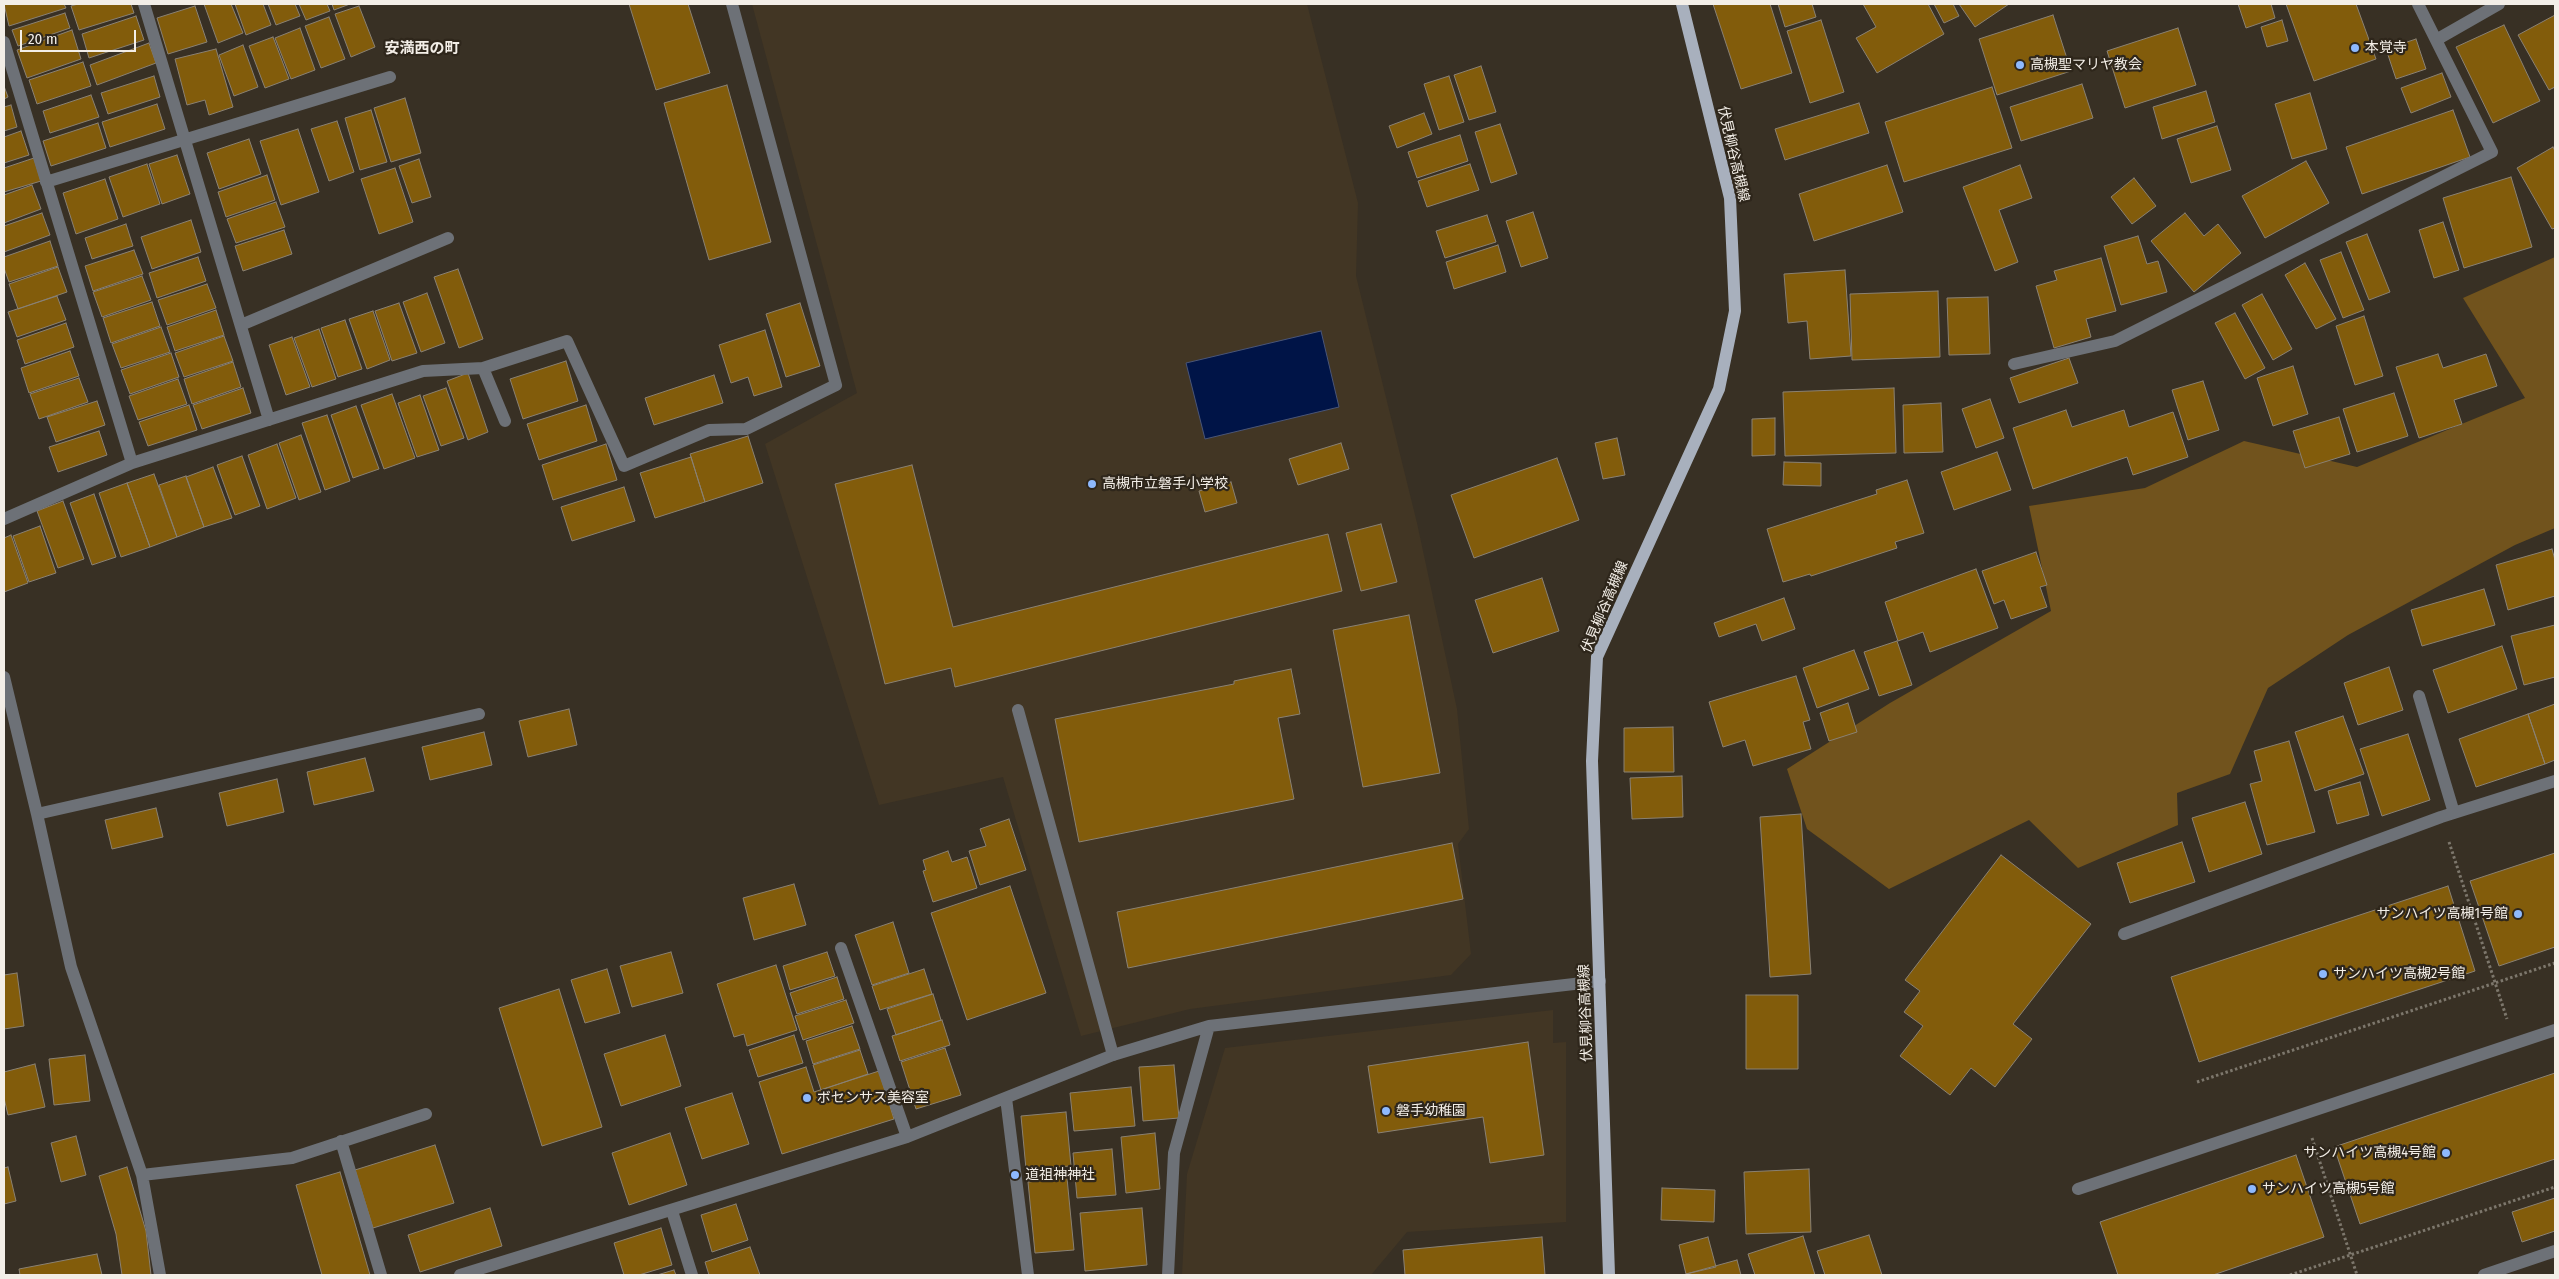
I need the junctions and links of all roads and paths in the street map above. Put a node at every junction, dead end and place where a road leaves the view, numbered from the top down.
1 (144, 4) edge
2 (732, 4) edge
3 (1682, 4) edge
4 (2418, 4) edge
5 (2499, 4) edge
6 (2436, 40) junction
7 (4, 42) edge
8 (390, 76) dead end
9 (185, 140) junction
10 (46, 182) junction
11 (448, 238) dead end
12 (241, 325) junction
13 (2014, 364) dead end
14 (483, 368) junction
15 (269, 420) junction
16 (505, 421) dead end
17 (132, 463) junction
18 (4, 519) edge
19 (4, 677) edge
20 (2419, 696) dead end
21 (1018, 710) dead end
22 (479, 714) dead end
23 (2555, 781) edge
24 (2454, 813) junction
25 (38, 814) junction
26 (2441, 817) junction
27 (2124, 934) dead end
28 (841, 948) dead end
29 (2555, 963) edge
30 (1600, 981) junction
31 (2496, 983) junction
32 (1209, 1026) junction
33 (2555, 1030) edge
34 (2515, 1043) junction
35 (1114, 1055) junction
36 (2197, 1082) dead end
37 (1006, 1098) junction
38 (426, 1114) dead end
39 (2304, 1114) junction
40 (907, 1136) junction
41 (341, 1141) junction
42 (142, 1175) junction
43 (2555, 1187) edge
44 (2078, 1189) dead end
45 (672, 1211) junction
46 (2555, 1251) edge
47 (2351, 1255) junction
48 (160, 1275) edge
49 (381, 1275) edge
50 (460, 1275) edge
51 (692, 1275) edge
52 (1028, 1275) edge
53 (1168, 1275) edge
54 (1609, 1275) edge
55 (2290, 1275) edge
56 (2357, 1275) edge
57 (2484, 1275) edge

1 - 9 street
2 - 14 street
3 - 30 main road, 伏見柳谷高槻線
4 - 6 street
5 - 6 street
6 - 13 street
7 - 10 street
8 - 9 street
9 - 10 street
9 - 12 street
10 - 17 street
11 - 12 street
12 - 15 street
14 - 15 street
14 - 16 street
15 - 17 street
17 - 18 street
19 - 25 street
20 - 24 street
21 - 35 street
22 - 25 street
23 - 24 street
24 - 26 street
25 - 42 street
26 - 27 street
26 - 31 path
28 - 40 street
29 - 31 path
30 - 32 street
30 - 54 main road, 伏見柳谷高槻線
31 - 34 path
31 - 36 path
32 - 35 street
32 - 53 street
33 - 34 street
34 - 39 street
35 - 37 street
37 - 40 street
37 - 52 street
38 - 41 street
39 - 44 street
39 - 47 path
40 - 45 street
41 - 42 street
41 - 49 street
42 - 48 street
43 - 47 path
45 - 50 street
45 - 51 street
46 - 57 street
47 - 55 path
47 - 56 path

